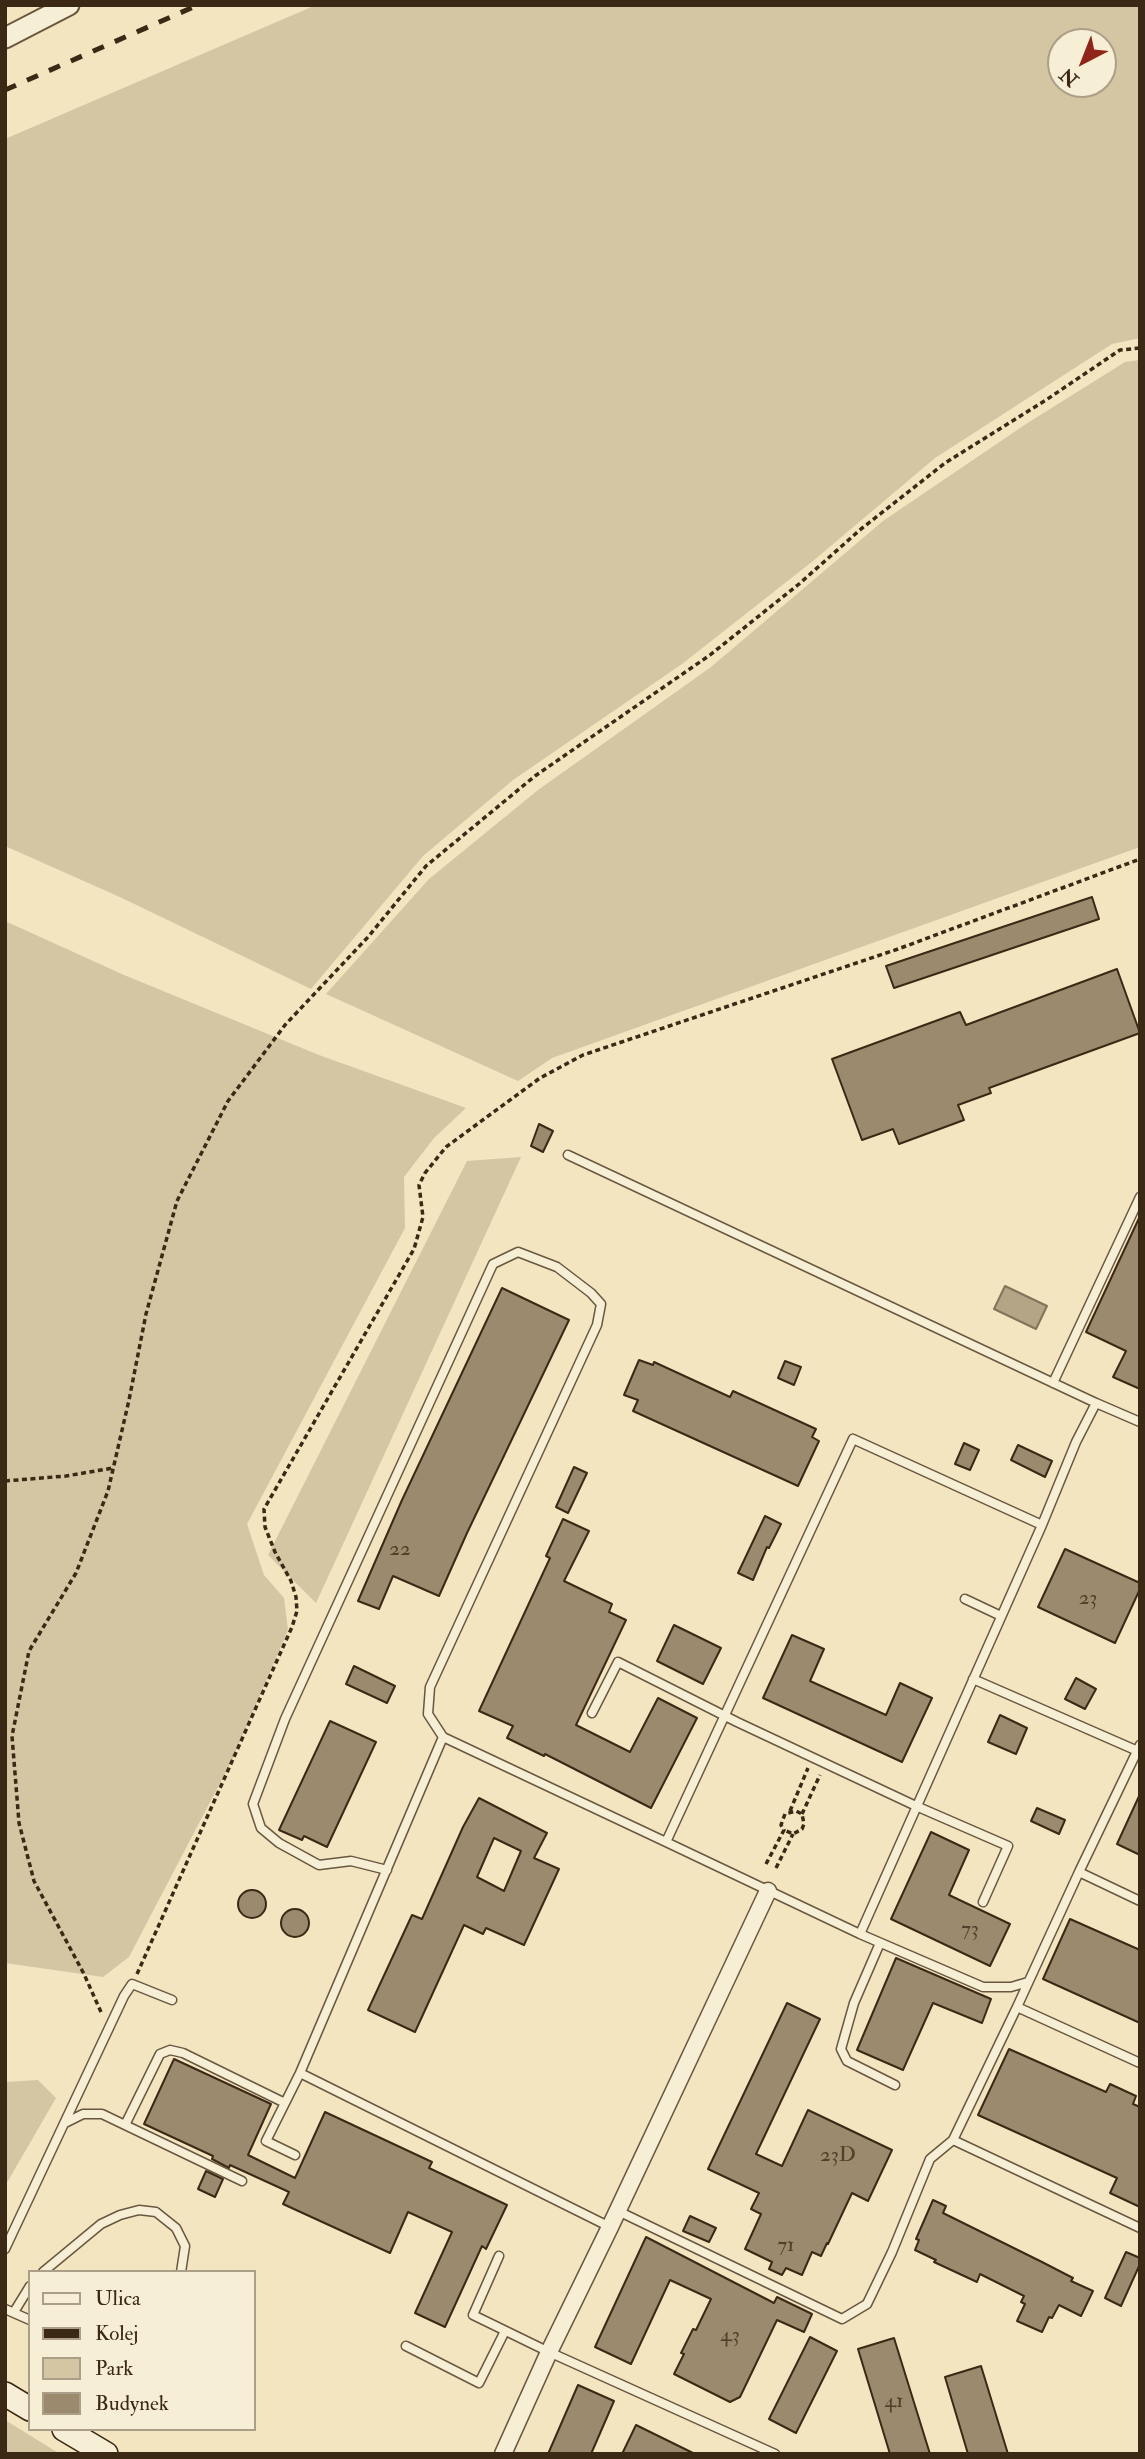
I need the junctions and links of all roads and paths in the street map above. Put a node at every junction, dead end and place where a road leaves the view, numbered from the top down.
1 (69, 5) edge
2 (5, 38) edge
3 (1140, 348) edge
4 (1140, 859) edge
5 (568, 1155) dead end
6 (1140, 1196) edge
7 (1053, 1383) junction
8 (1096, 1403) junction
9 (1140, 1422) edge
10 (113, 1468) junction
11 (5, 1481) edge
12 (1042, 1525) junction
13 (965, 1599) dead end
14 (1001, 1616) junction
15 (973, 1679) junction
16 (592, 1713) dead end
17 (726, 1717) junction
18 (443, 1737) junction
19 (1138, 1749) edge
20 (812, 1757) junction
21 (825, 1763) junction
22 (916, 1806) junction
23 (790, 1811) junction
24 (802, 1814) junction
25 (784, 1830) junction
26 (793, 1834) junction
27 (666, 1842) junction
28 (766, 1864) dead end
29 (776, 1868) dead end
30 (387, 1870) junction
31 (1079, 1872) junction
32 (768, 1891) junction
33 (1140, 1901) edge
34 (983, 1902) dead end
35 (860, 1934) junction
36 (880, 1943) junction
37 (1028, 1982) junction
38 (132, 1984) junction
39 (172, 2000) dead end
40 (1017, 2007) junction
41 (109, 2029) junction
42 (1140, 2063) edge
43 (300, 2073) junction
44 (895, 2085) dead end
45 (285, 2103) junction
46 (65, 2123) junction
47 (125, 2125) junction
48 (953, 2140) junction
49 (295, 2155) dead end
50 (242, 2182) dead end
51 (618, 2211) junction
52 (611, 2227) junction
53 (1140, 2228) edge
54 (5, 2249) edge
55 (499, 2256) dead end
56 (45, 2270) edge
57 (181, 2270) edge
58 (28, 2290) edge
59 (5, 2309) edge
60 (14, 2312) junction
61 (28, 2318) edge
62 (505, 2330) junction
63 (406, 2346) dead end
64 (549, 2352) junction
65 (5, 2394) edge
66 (28, 2408) edge
67 (67, 2431) edge
68 (106, 2454) edge
69 (503, 2454) edge
70 (775, 2454) edge

1 - 2 street
3 - 10 path
4 - 38 path
5 - 7 lane
6 - 7 lane
7 - 8 lane
8 - 9 lane
8 - 12 lane
10 - 11 path
10 - 41 path
12 - 14 lane
12 - 17 lane
13 - 14 lane
14 - 15 lane
15 - 19 lane
15 - 22 lane
16 - 17 lane
17 - 20 lane
17 - 27 lane
18 - 27 lane
18 - 30 lane
18 - 30 lane
19 - 31 lane
20 - 21 lane
20 - 23 path
21 - 22 lane
21 - 24 path
22 - 34 lane
22 - 35 lane
23 - 24 path
23 - 25 path
24 - 26 path
25 - 26 path
25 - 28 path
26 - 29 path
27 - 32 lane
30 - 43 lane
31 - 33 lane
31 - 37 lane
32 - 35 lane
32 - 51 street
35 - 36 lane
36 - 37 lane
36 - 44 lane
37 - 40 lane
38 - 39 lane
38 - 41 lane
40 - 42 lane
40 - 48 lane
41 - 46 lane
43 - 45 lane
43 - 52 lane
45 - 47 lane
45 - 49 lane
46 - 47 lane
46 - 54 lane
47 - 50 lane
48 - 51 lane
48 - 53 lane
51 - 52 street
52 - 64 street
55 - 62 lane
56 - 57 lane
58 - 60 lane
59 - 60 lane
60 - 61 lane
62 - 63 lane
62 - 64 lane
64 - 69 street
64 - 70 lane
65 - 66 main road
67 - 68 main road

